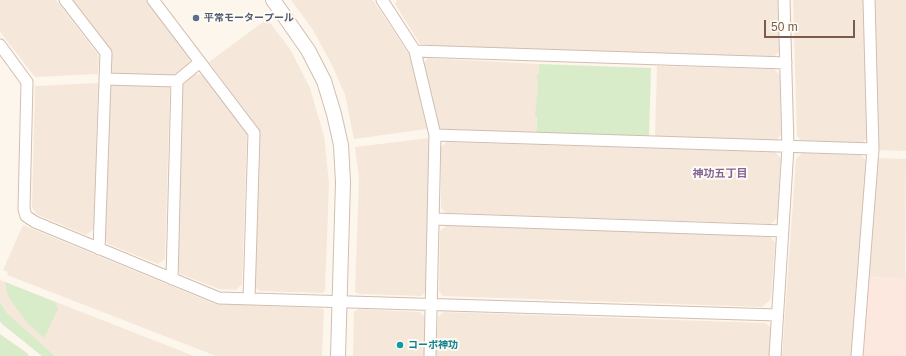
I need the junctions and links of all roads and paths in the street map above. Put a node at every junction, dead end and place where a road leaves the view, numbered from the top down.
1 (65, 0) edge
2 (153, 0) edge
3 (273, 0) edge
4 (382, 0) edge
5 (784, 0) edge
6 (870, 0) edge
7 (0, 45) edge
8 (416, 51) junction
9 (200, 62) junction
10 (786, 63) junction
11 (105, 79) junction
12 (177, 81) junction
13 (435, 135) junction
14 (788, 147) junction
15 (873, 150) junction
16 (434, 219) junction
17 (783, 231) junction
18 (99, 249) junction
19 (172, 279) junction
20 (249, 299) junction
21 (340, 302) junction
22 (431, 304) junction
23 (777, 315) junction
24 (338, 356) edge
25 (430, 356) edge
26 (776, 356) edge
27 (857, 356) edge

1 - 11 street
2 - 9 street
3 - 21 street
4 - 8 street
5 - 10 street
6 - 15 street
7 - 18 street
8 - 10 street
8 - 13 street
9 - 12 street
9 - 20 street
10 - 14 street
11 - 12 street
11 - 18 street
12 - 19 street
13 - 14 street
13 - 16 street
14 - 15 street
14 - 17 street
15 - 27 street
16 - 17 street
16 - 22 street
17 - 23 street
18 - 19 street
19 - 20 street
20 - 21 street
21 - 22 street
21 - 24 street
22 - 23 street
22 - 25 street
23 - 26 street

